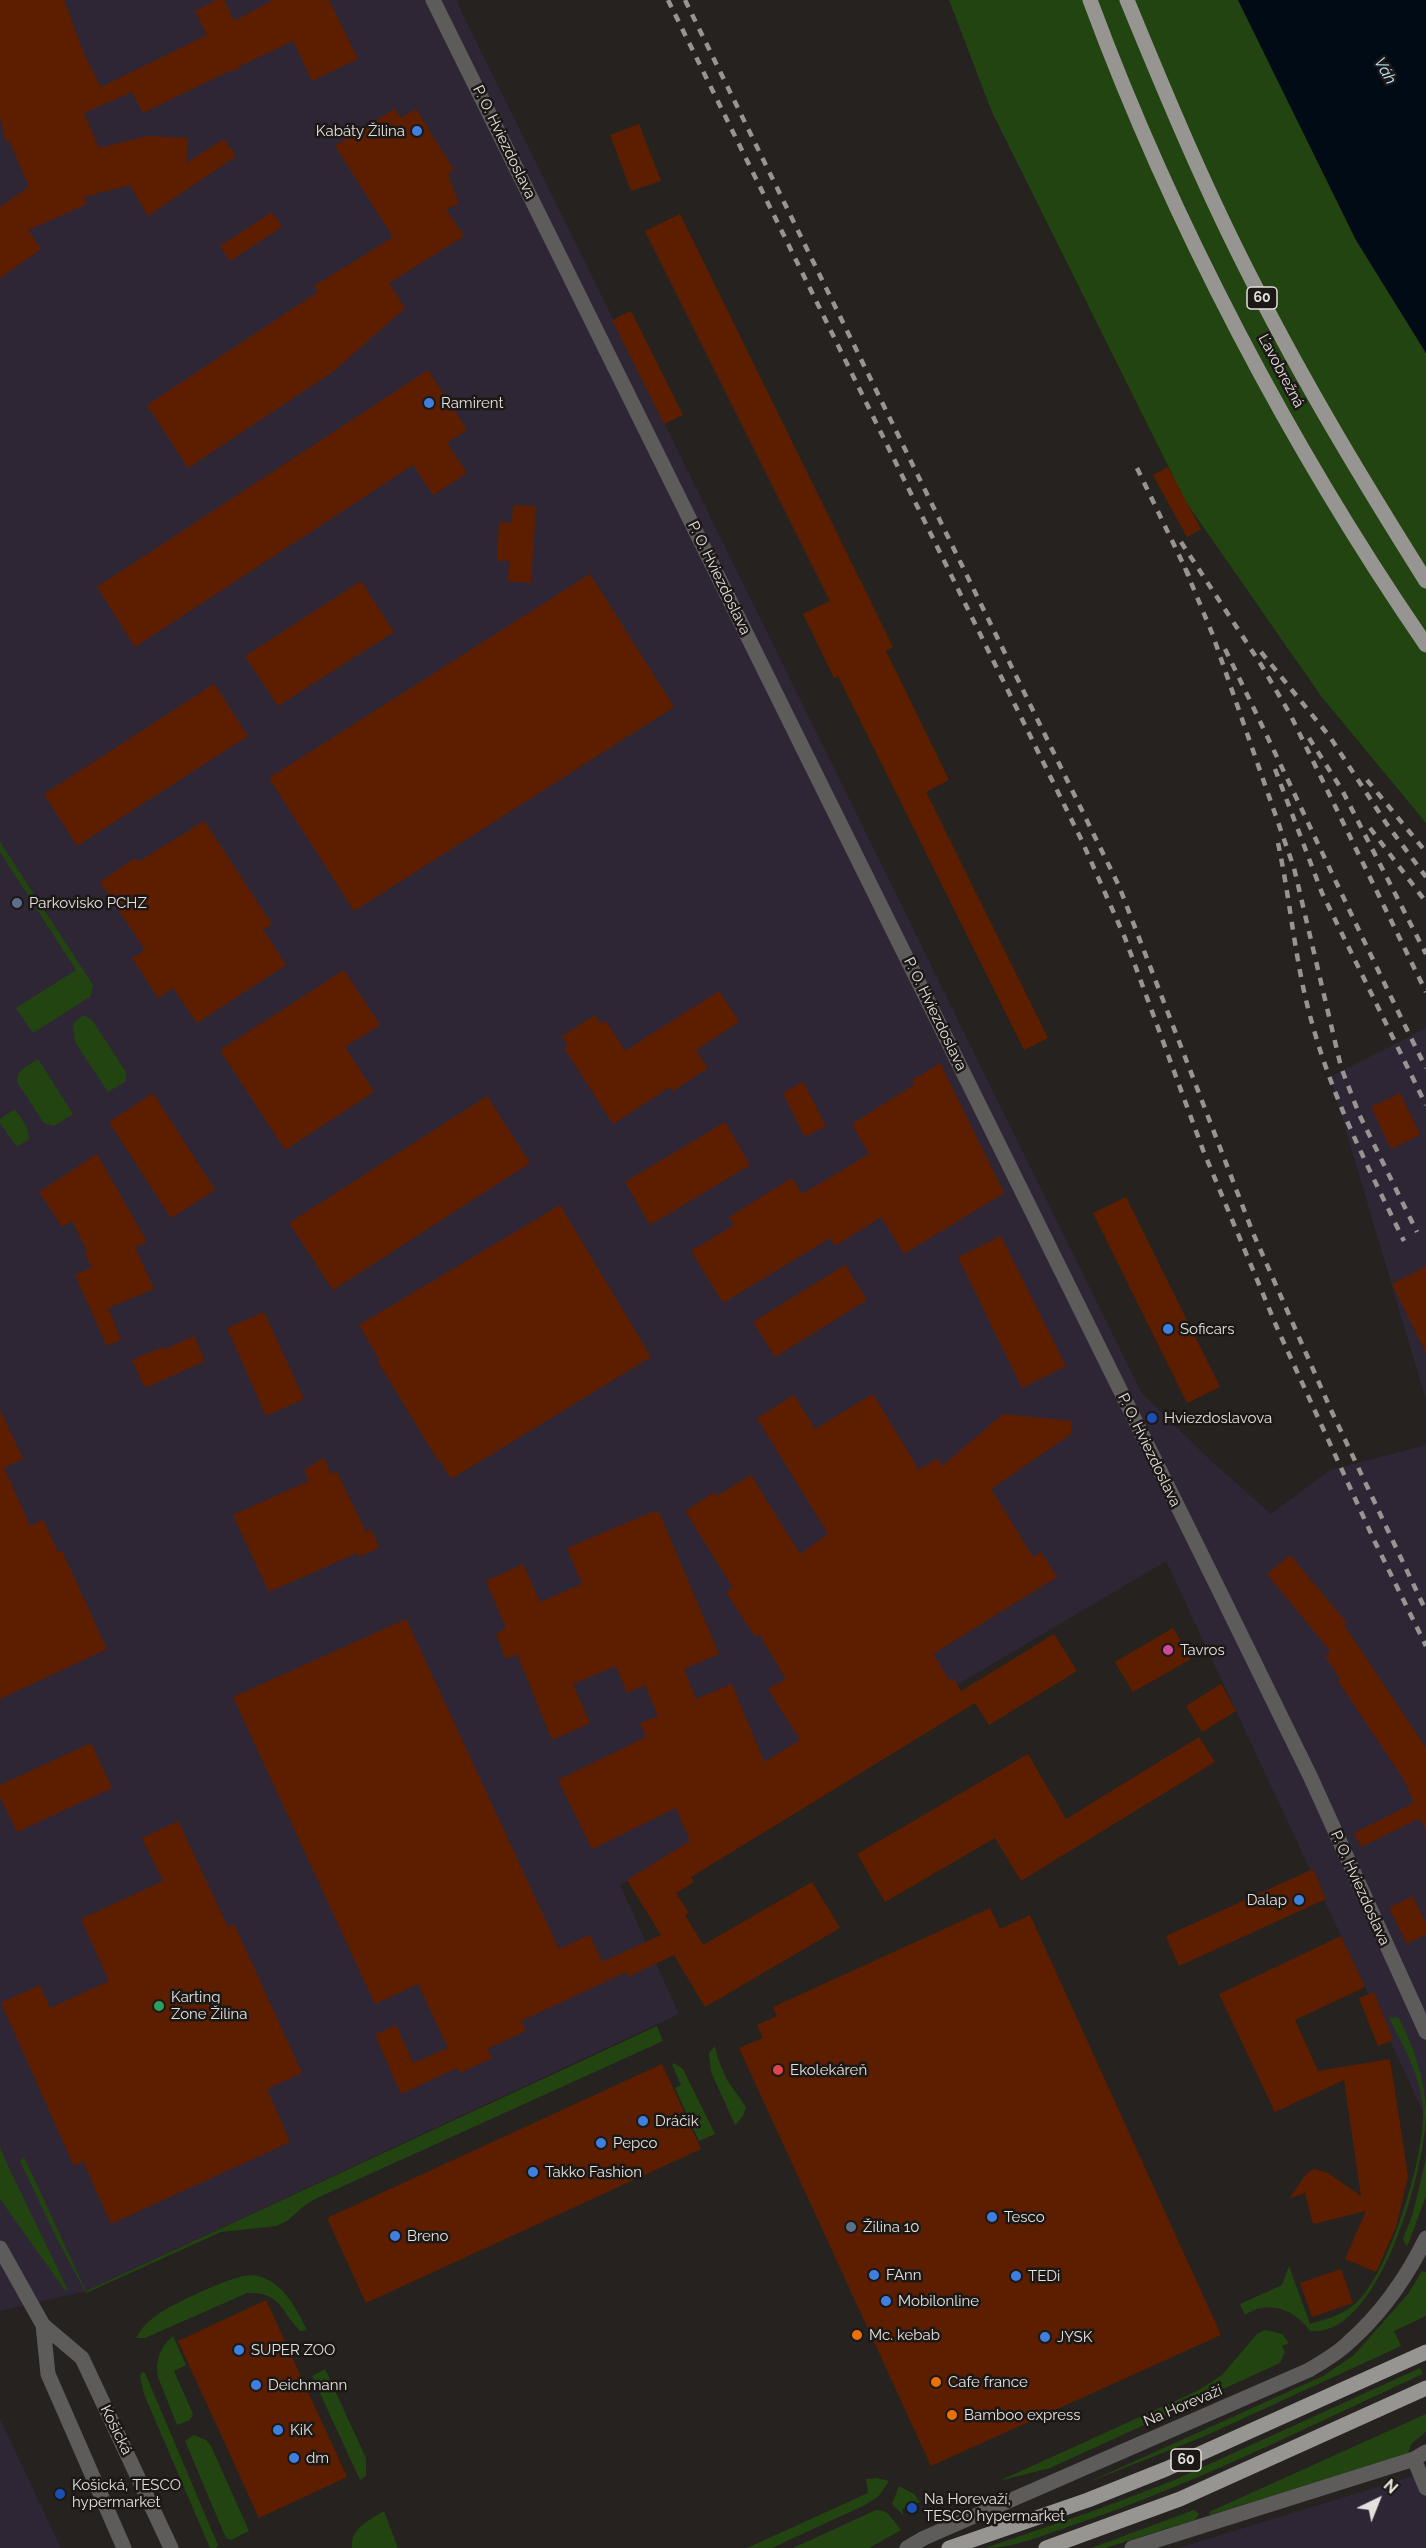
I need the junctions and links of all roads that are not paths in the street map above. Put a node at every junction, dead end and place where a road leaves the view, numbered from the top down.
1 (433, 0) edge
2 (1090, 0) edge
3 (1127, 0) edge
4 (1426, 581) edge
5 (1426, 645) edge
6 (1426, 2032) edge
7 (1426, 2239) edge
8 (0, 2248) edge
9 (43, 2325) junction
10 (1421, 2355) edge
11 (1426, 2388) edge
12 (1420, 2456) edge
13 (1426, 2488) edge
14 (124, 2548) edge
15 (171, 2548) edge
16 (907, 2548) edge
17 (949, 2548) edge
18 (1046, 2548) edge
19 (1132, 2548) edge

1 - 6 street, P. O. Hviezdoslava
2 - 5 main road, Ľavobrežná / 60
3 - 4 main road, Ľavobrežná / 60
7 - 16 street, Na Horevaží
8 - 9 street, Košická
9 - 14 street, Košická
9 - 15 street, Košická
10 - 17 main road, 60
11 - 18 main road, 60
12 - 13 street
12 - 19 street

